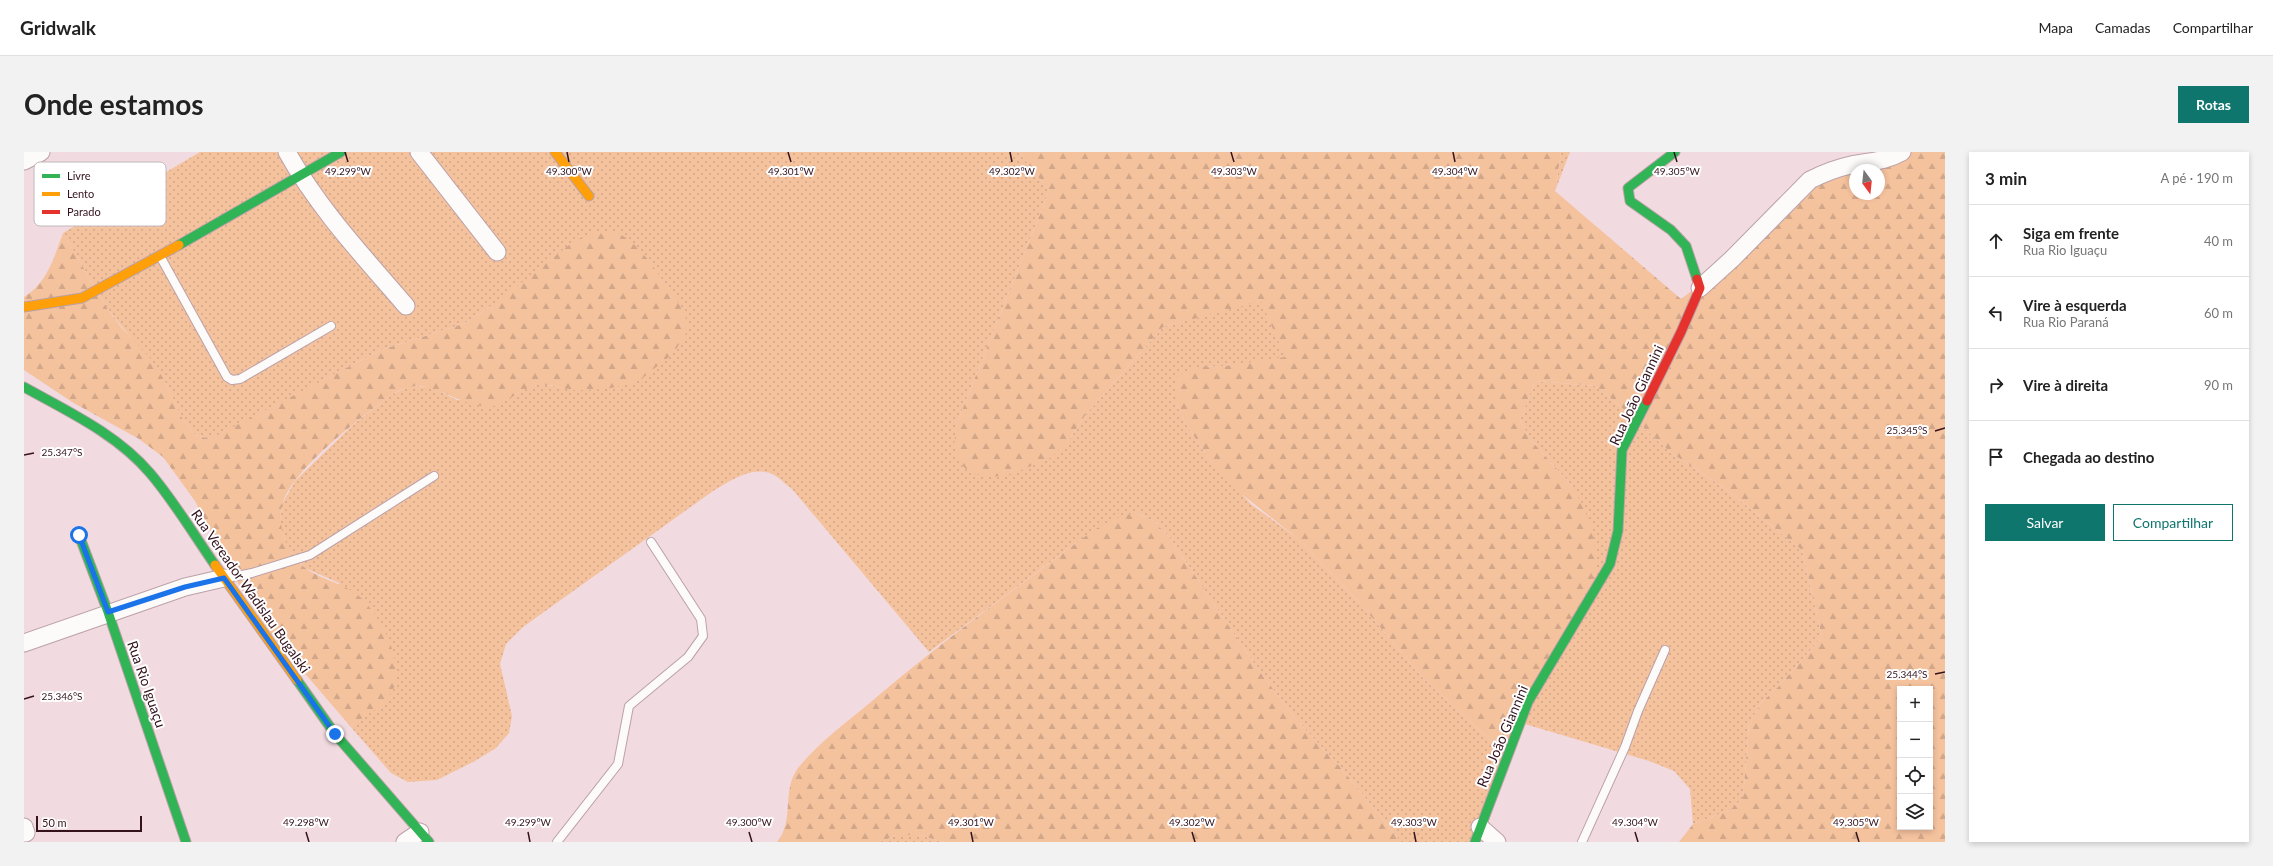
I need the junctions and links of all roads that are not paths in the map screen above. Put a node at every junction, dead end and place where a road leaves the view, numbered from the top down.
1 (41, 152) edge
2 (287, 152) edge
3 (341, 152) edge
4 (419, 152) edge
5 (555, 152) edge
6 (1675, 152) edge
7 (1902, 152) edge
8 (24, 161) edge
9 (300, 176) junction
10 (589, 196) dead end
11 (497, 252) dead end
12 (160, 256) junction
13 (1700, 288) junction
14 (406, 306) dead end
15 (24, 307) edge
16 (331, 326) dead end
17 (24, 387) edge
18 (434, 476) dead end
19 (79, 535) dead end
20 (651, 542) dead end
21 (224, 578) junction
22 (108, 612) junction
23 (24, 643) edge
24 (1665, 650) dead end
25 (1477, 834) edge
26 (425, 837) edge
27 (186, 842) edge
28 (405, 842) edge
29 (558, 842) edge
30 (1497, 842) edge
31 (1582, 842) edge

1 - 8 street
2 - 9 street
3 - 9 street
4 - 11 street
5 - 10 street
6 - 13 street
7 - 13 street
9 - 12 street
9 - 14 street
12 - 15 street
12 - 16 lane
13 - 25 street, Rua João Giannini
17 - 21 street, Rua Vereador Wadislau Bugalski
18 - 21 lane
19 - 22 street, Rua Rio Iguaçu
20 - 29 lane
21 - 22 street
21 - 26 street, Rua Vereador Wadislau Bugalski
22 - 23 street
22 - 27 street, Rua Rio Iguaçu
24 - 31 lane
25 - 30 street
26 - 28 street

